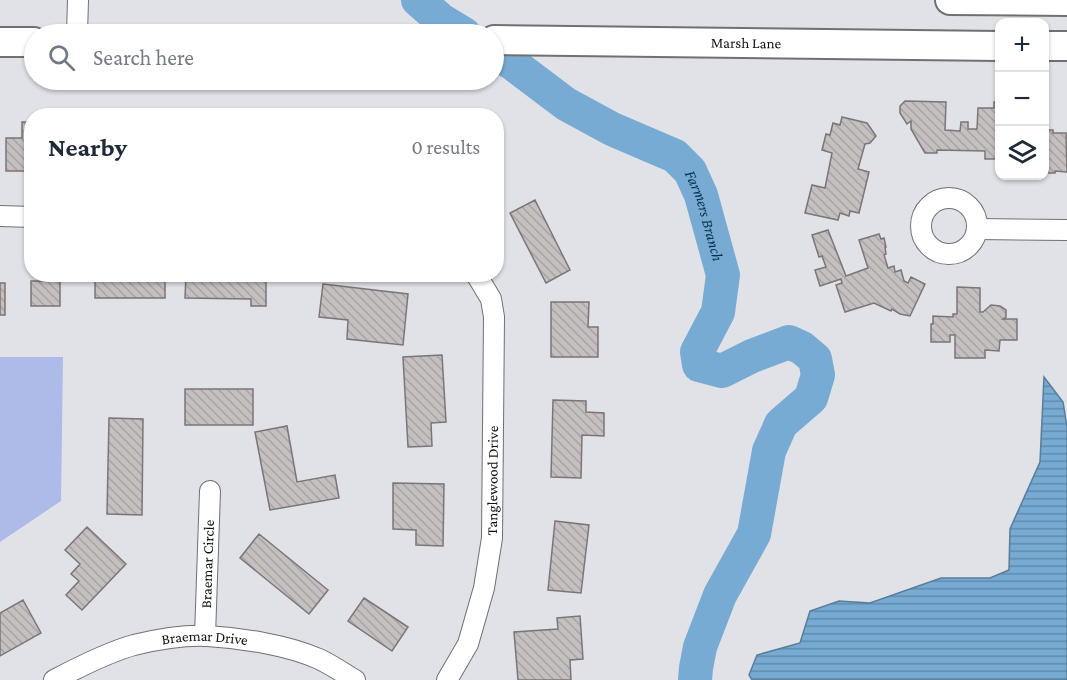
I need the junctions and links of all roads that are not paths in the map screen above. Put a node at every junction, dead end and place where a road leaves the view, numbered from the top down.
1 (78, 0) edge
2 (950, 0) edge
3 (1067, 1) edge
4 (77, 24) edge
5 (504, 40) edge
6 (0, 42) edge
7 (24, 42) edge
8 (995, 46) edge
9 (1049, 46) edge
10 (1067, 46) edge
11 (0, 216) edge
12 (24, 217) edge
13 (977, 229) dead end
14 (1067, 230) edge
15 (481, 282) edge
16 (210, 491) dead end
17 (205, 636) junction
18 (54, 680) edge
19 (355, 680) edge
20 (447, 680) edge

1 - 4 street
2 - 3 main road
5 - 8 main road, Marsh Lane
6 - 7 main road
9 - 10 main road
11 - 12 street
13 - 14 street
15 - 20 street, Tanglewood Drive
16 - 17 street, Braemar Circle
17 - 18 street, Braemar Drive
17 - 19 street, Braemar Drive

